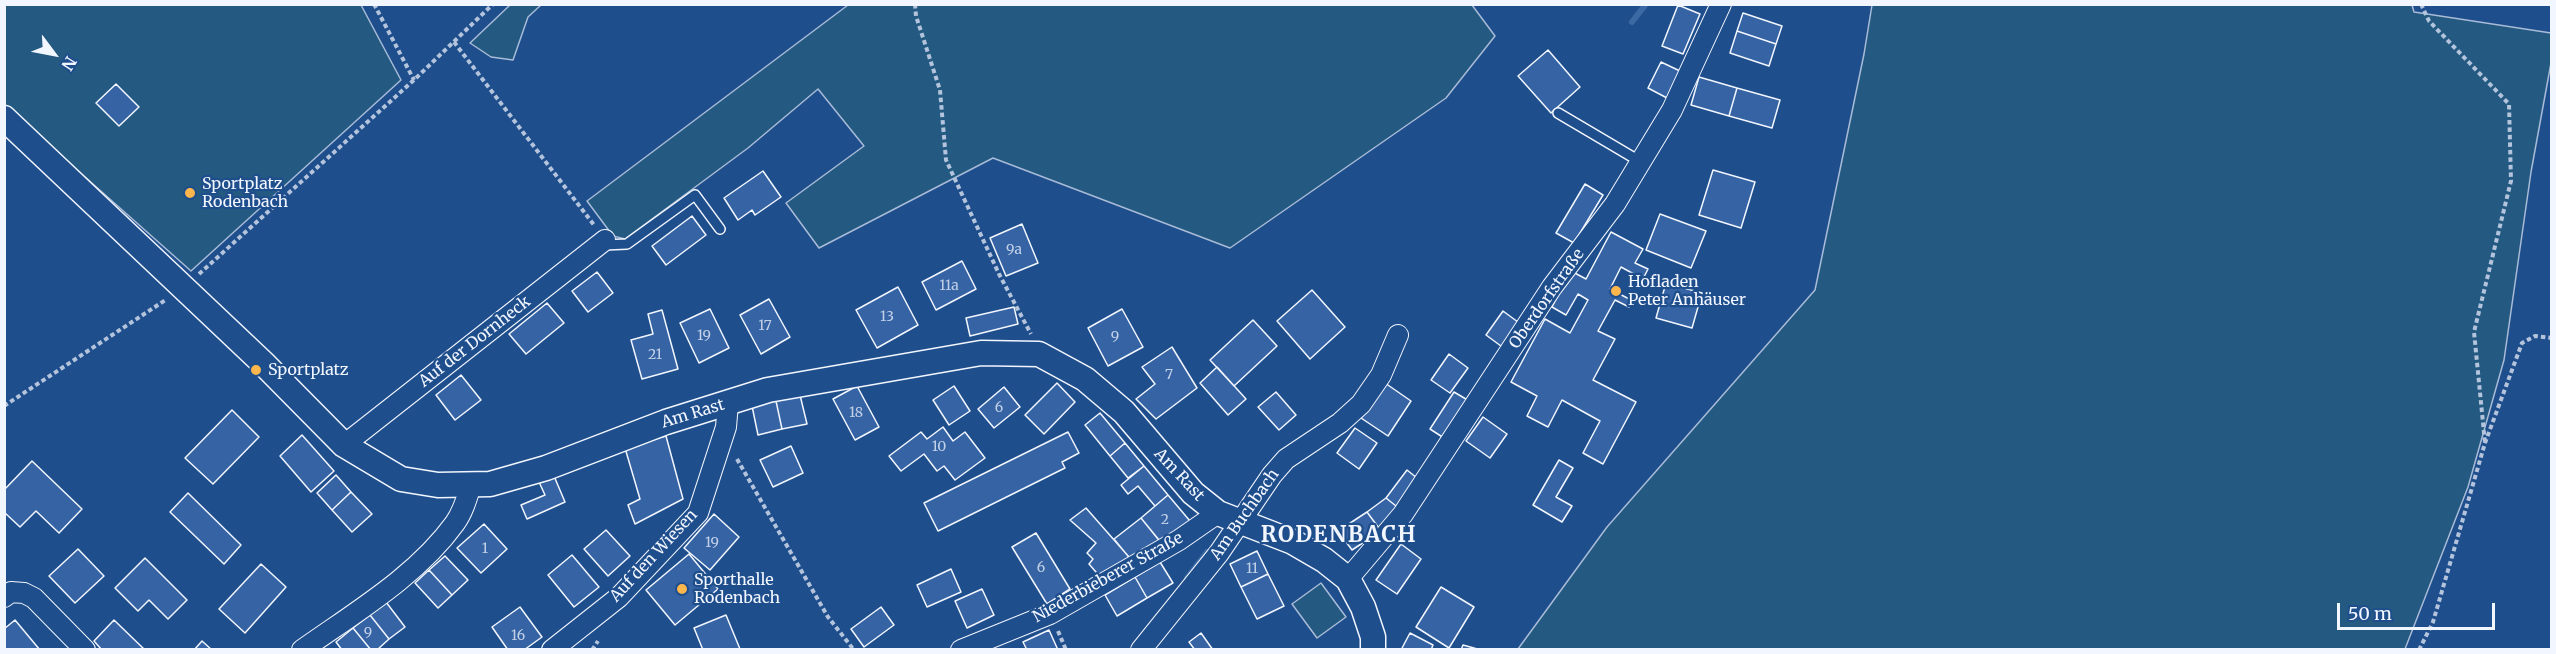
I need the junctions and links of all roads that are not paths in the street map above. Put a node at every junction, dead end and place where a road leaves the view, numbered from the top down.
1 (1721, 4) edge
2 (1558, 113) dead end
3 (4, 118) edge
4 (1641, 162) junction
5 (720, 229) dead end
6 (602, 243) joint
7 (1398, 335) dead end
8 (728, 403) junction
9 (344, 444) junction
10 (471, 485) junction
11 (1229, 518) junction
12 (1348, 579) junction
13 (4, 597) edge
14 (85, 650) edge
15 (302, 650) edge
16 (552, 650) edge
17 (961, 650) edge
18 (1142, 650) edge
19 (1373, 650) edge

1 - 4 street, Oberdorfstraße
2 - 4 lane
3 - 9 street, Am Rast
4 - 12 street, Oberdorfstraße
5 - 6 lane
6 - 9 street, Auf der Dornheck
7 - 11 street, Am Buchbach
8 - 10 street, Am Rast
8 - 11 street, Am Rast
8 - 16 street, Auf den Wiesen
9 - 10 street, Am Rast
10 - 15 street
11 - 12 street, Am Rast
11 - 17 street, Niederbieberer Straße
11 - 18 street, Am Buchbach
12 - 19 street
13 - 14 street

